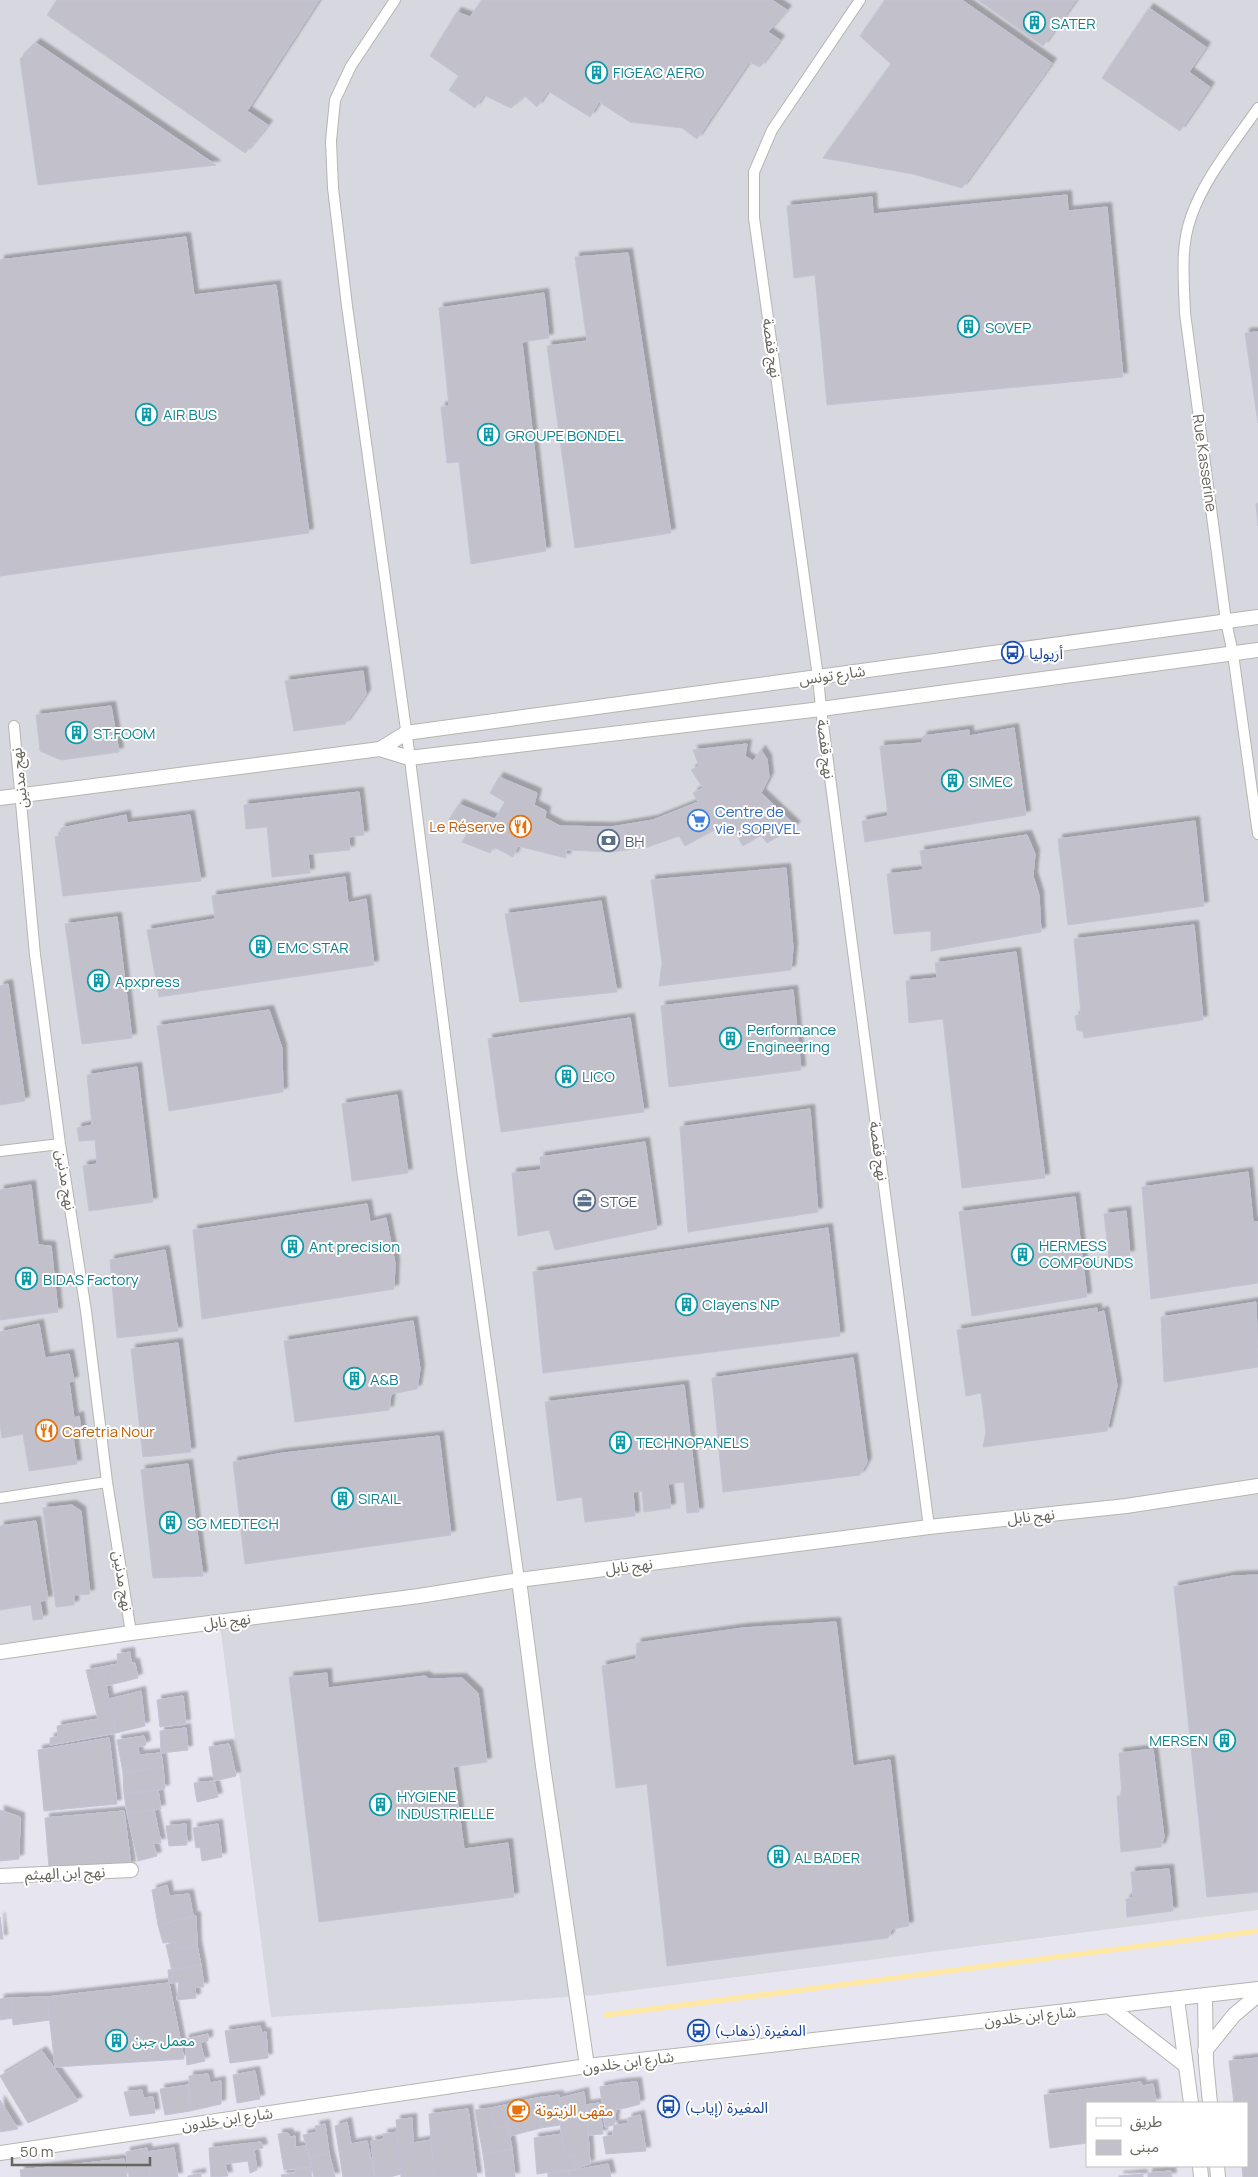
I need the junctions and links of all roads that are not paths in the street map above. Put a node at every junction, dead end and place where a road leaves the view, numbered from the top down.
1 (395, 0) edge
2 (860, 0) edge
3 (1258, 108) edge
4 (1258, 617) edge
5 (1226, 621) junction
6 (1258, 650) edge
7 (1232, 654) junction
8 (818, 677) junction
9 (821, 709) junction
10 (14, 726) dead end
11 (406, 733) junction
12 (380, 748) junction
13 (409, 758) junction
14 (21, 795) junction
15 (0, 798) edge
16 (1258, 834) edge
17 (60, 1144) junction
18 (0, 1151) edge
19 (107, 1482) junction
20 (1258, 1486) edge
21 (0, 1498) edge
22 (930, 1527) junction
23 (519, 1580) junction
24 (131, 1633) junction
25 (0, 1652) edge
26 (131, 1870) dead end
27 (0, 1876) edge
28 (1258, 1989) edge
29 (1258, 1995) edge
30 (1205, 1996) junction
31 (1177, 1999) junction
32 (1110, 2007) junction
33 (1205, 2050) junction
34 (1185, 2065) junction
35 (587, 2066) junction
36 (1190, 2102) edge
37 (1210, 2102) edge
38 (0, 2153) edge

1 - 11 lane
2 - 8 lane, نهج قفصة
3 - 5 lane, Rue Kasserine
4 - 5 street, شارع تونس
5 - 7 lane, Rue Kasserine
5 - 8 street, شارع تونس
6 - 7 street
7 - 9 street
7 - 16 lane, Rue Kasserine
8 - 9 lane, نهج قفصة
8 - 11 street, شارع تونس
9 - 13 street
9 - 22 lane, نهج قفصة
10 - 14 lane, نهج مدنين
11 - 12 street
11 - 13 lane
12 - 13 street
12 - 14 street
13 - 23 lane
14 - 15 street
14 - 17 lane, نهج مدنين
17 - 18 lane
17 - 19 lane, نهج مدنين
19 - 21 lane
19 - 24 lane, نهج مدنين
20 - 22 street, نهج نابل
22 - 23 street, نهج نابل
23 - 24 street, نهج نابل
23 - 35 street
24 - 25 street, نهج نابل
26 - 27 street, نهج ابن الهيثم
28 - 30 street, شارع ابن خلدون
29 - 33 street
30 - 31 street, شارع ابن خلدون
30 - 33 street
31 - 32 street, شارع ابن خلدون
31 - 34 street
32 - 34 street
32 - 35 street, شارع ابن خلدون
33 - 37 street
34 - 36 street
35 - 38 street, شارع ابن خلدون

